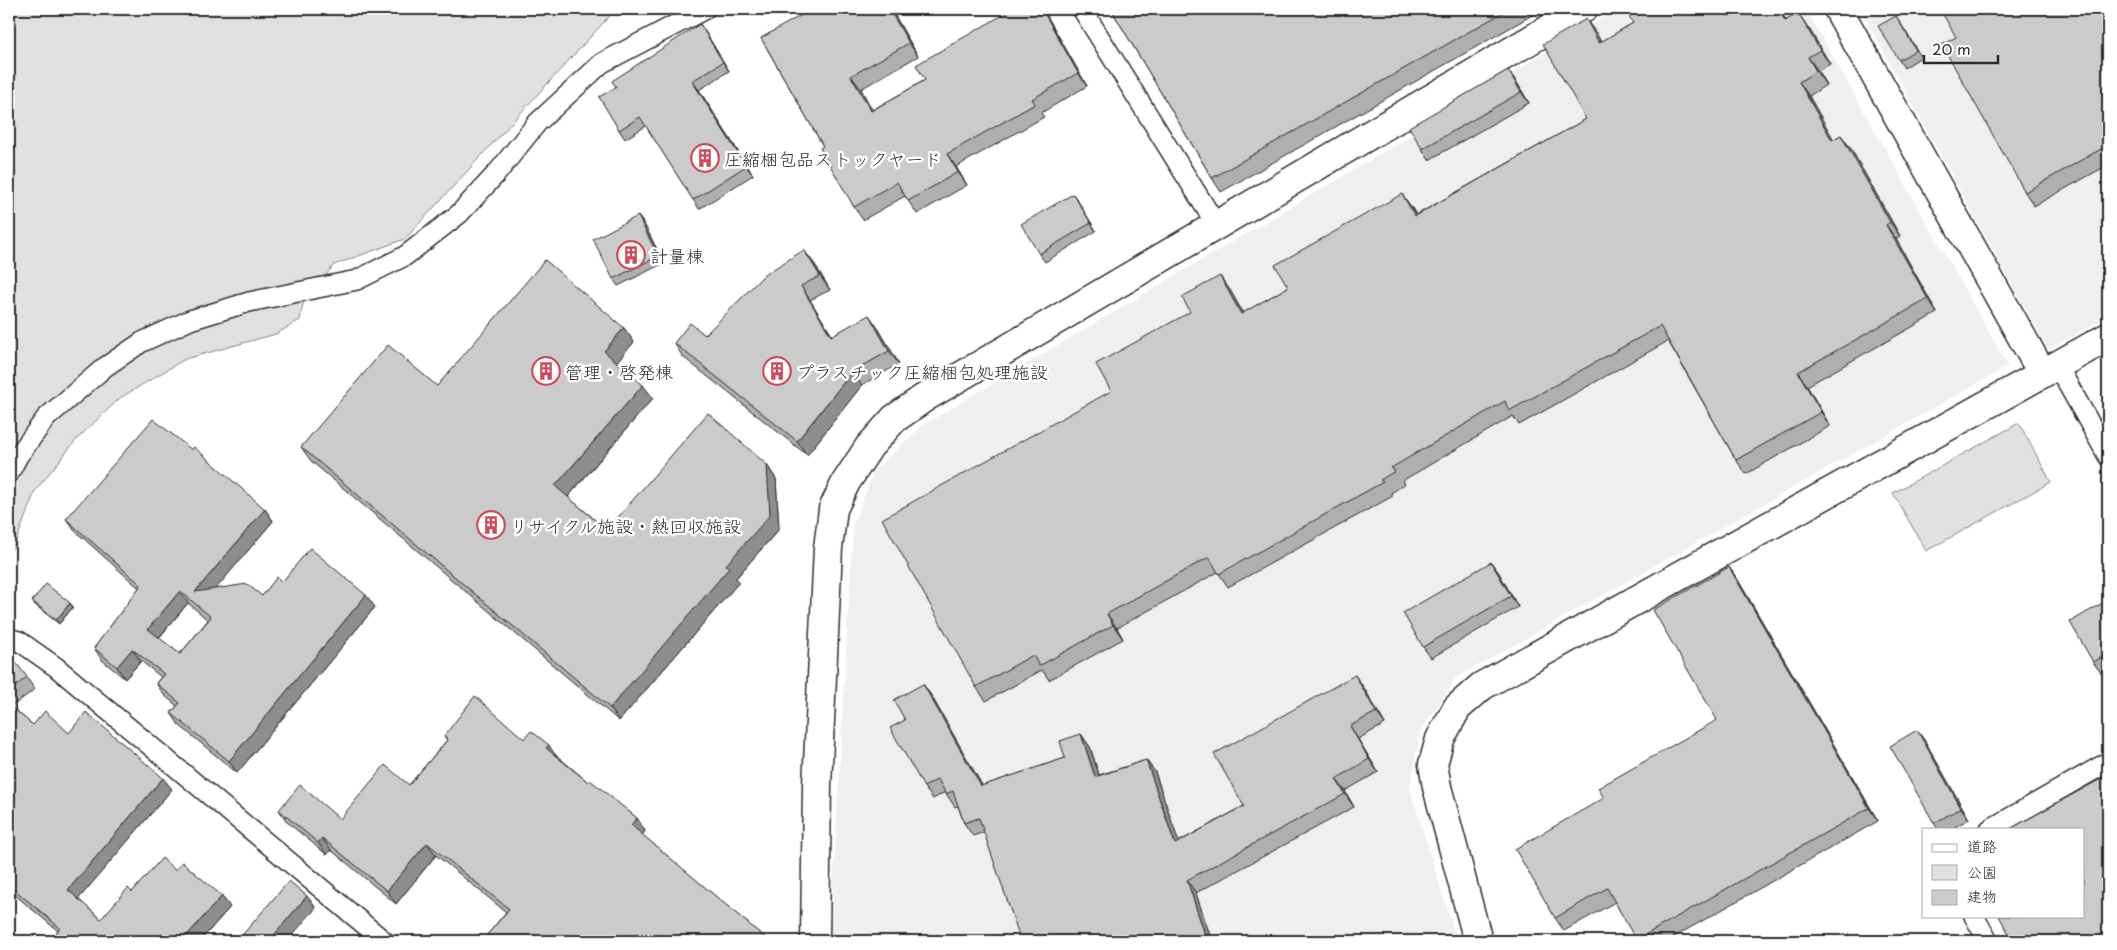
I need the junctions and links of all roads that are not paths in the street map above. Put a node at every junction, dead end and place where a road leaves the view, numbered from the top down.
1 (705, 9) edge
2 (1082, 9) edge
3 (1583, 9) edge
4 (1838, 9) edge
5 (1217, 226) junction
6 (2108, 336) edge
7 (2050, 369) junction
8 (2108, 456) edge
9 (9, 473) edge
10 (9, 638) edge
11 (2108, 762) edge
12 (1992, 828) edge
13 (1975, 918) edge
14 (384, 941) edge
15 (815, 941) edge
16 (1478, 941) edge
17 (1988, 941) edge

1 - 9 street
2 - 5 street
3 - 5 street
4 - 7 street
5 - 15 street
6 - 7 street
7 - 8 street
7 - 16 street
10 - 14 street
11 - 12 street
13 - 17 street

